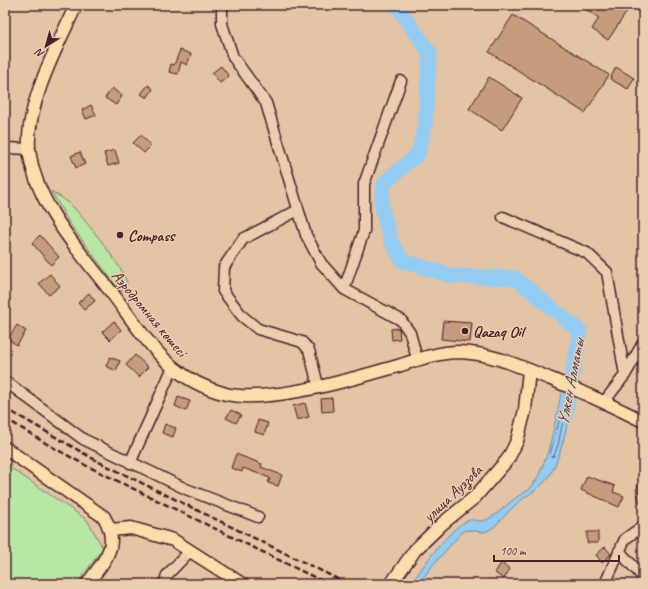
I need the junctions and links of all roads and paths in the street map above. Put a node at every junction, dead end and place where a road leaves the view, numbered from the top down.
1 (76, 5) edge
2 (222, 5) edge
3 (401, 81) dead end
4 (5, 148) edge
5 (29, 149) junction
6 (298, 210) junction
7 (503, 217) dead end
8 (344, 289) junction
9 (643, 343) edge
10 (417, 359) junction
11 (173, 367) junction
12 (530, 370) junction
13 (625, 375) junction
14 (5, 381) edge
15 (318, 386) junction
16 (599, 400) junction
17 (643, 421) edge
18 (5, 448) edge
19 (130, 463) junction
20 (258, 517) dead end
21 (643, 526) edge
22 (111, 530) junction
23 (190, 550) junction
24 (619, 551) junction
25 (643, 577) edge
26 (167, 581) edge
27 (87, 584) edge
28 (242, 584) edge
29 (391, 584) edge
30 (604, 584) edge

1 - 5 main road, Аэродромная көшесі
2 - 6 street
3 - 8 street
4 - 5 street
5 - 11 main road, Аэродромная көшесі
6 - 8 street
6 - 15 street
7 - 13 street
8 - 10 street
9 - 13 street
10 - 12 main road, Аэродромная көшесі
10 - 15 main road, Аэродромная көшесі
11 - 15 main road, Аэродромная көшесі
11 - 19 street
12 - 16 main road, Аэродромная көшесі
12 - 29 main road, улица Ауэзова
13 - 16 street
14 - 19 street
16 - 17 main road, Аэродромная көшесі
18 - 22 main road
19 - 20 street
21 - 24 street
22 - 23 main road
22 - 27 main road
23 - 26 street
23 - 28 main road
24 - 25 street
24 - 30 street

